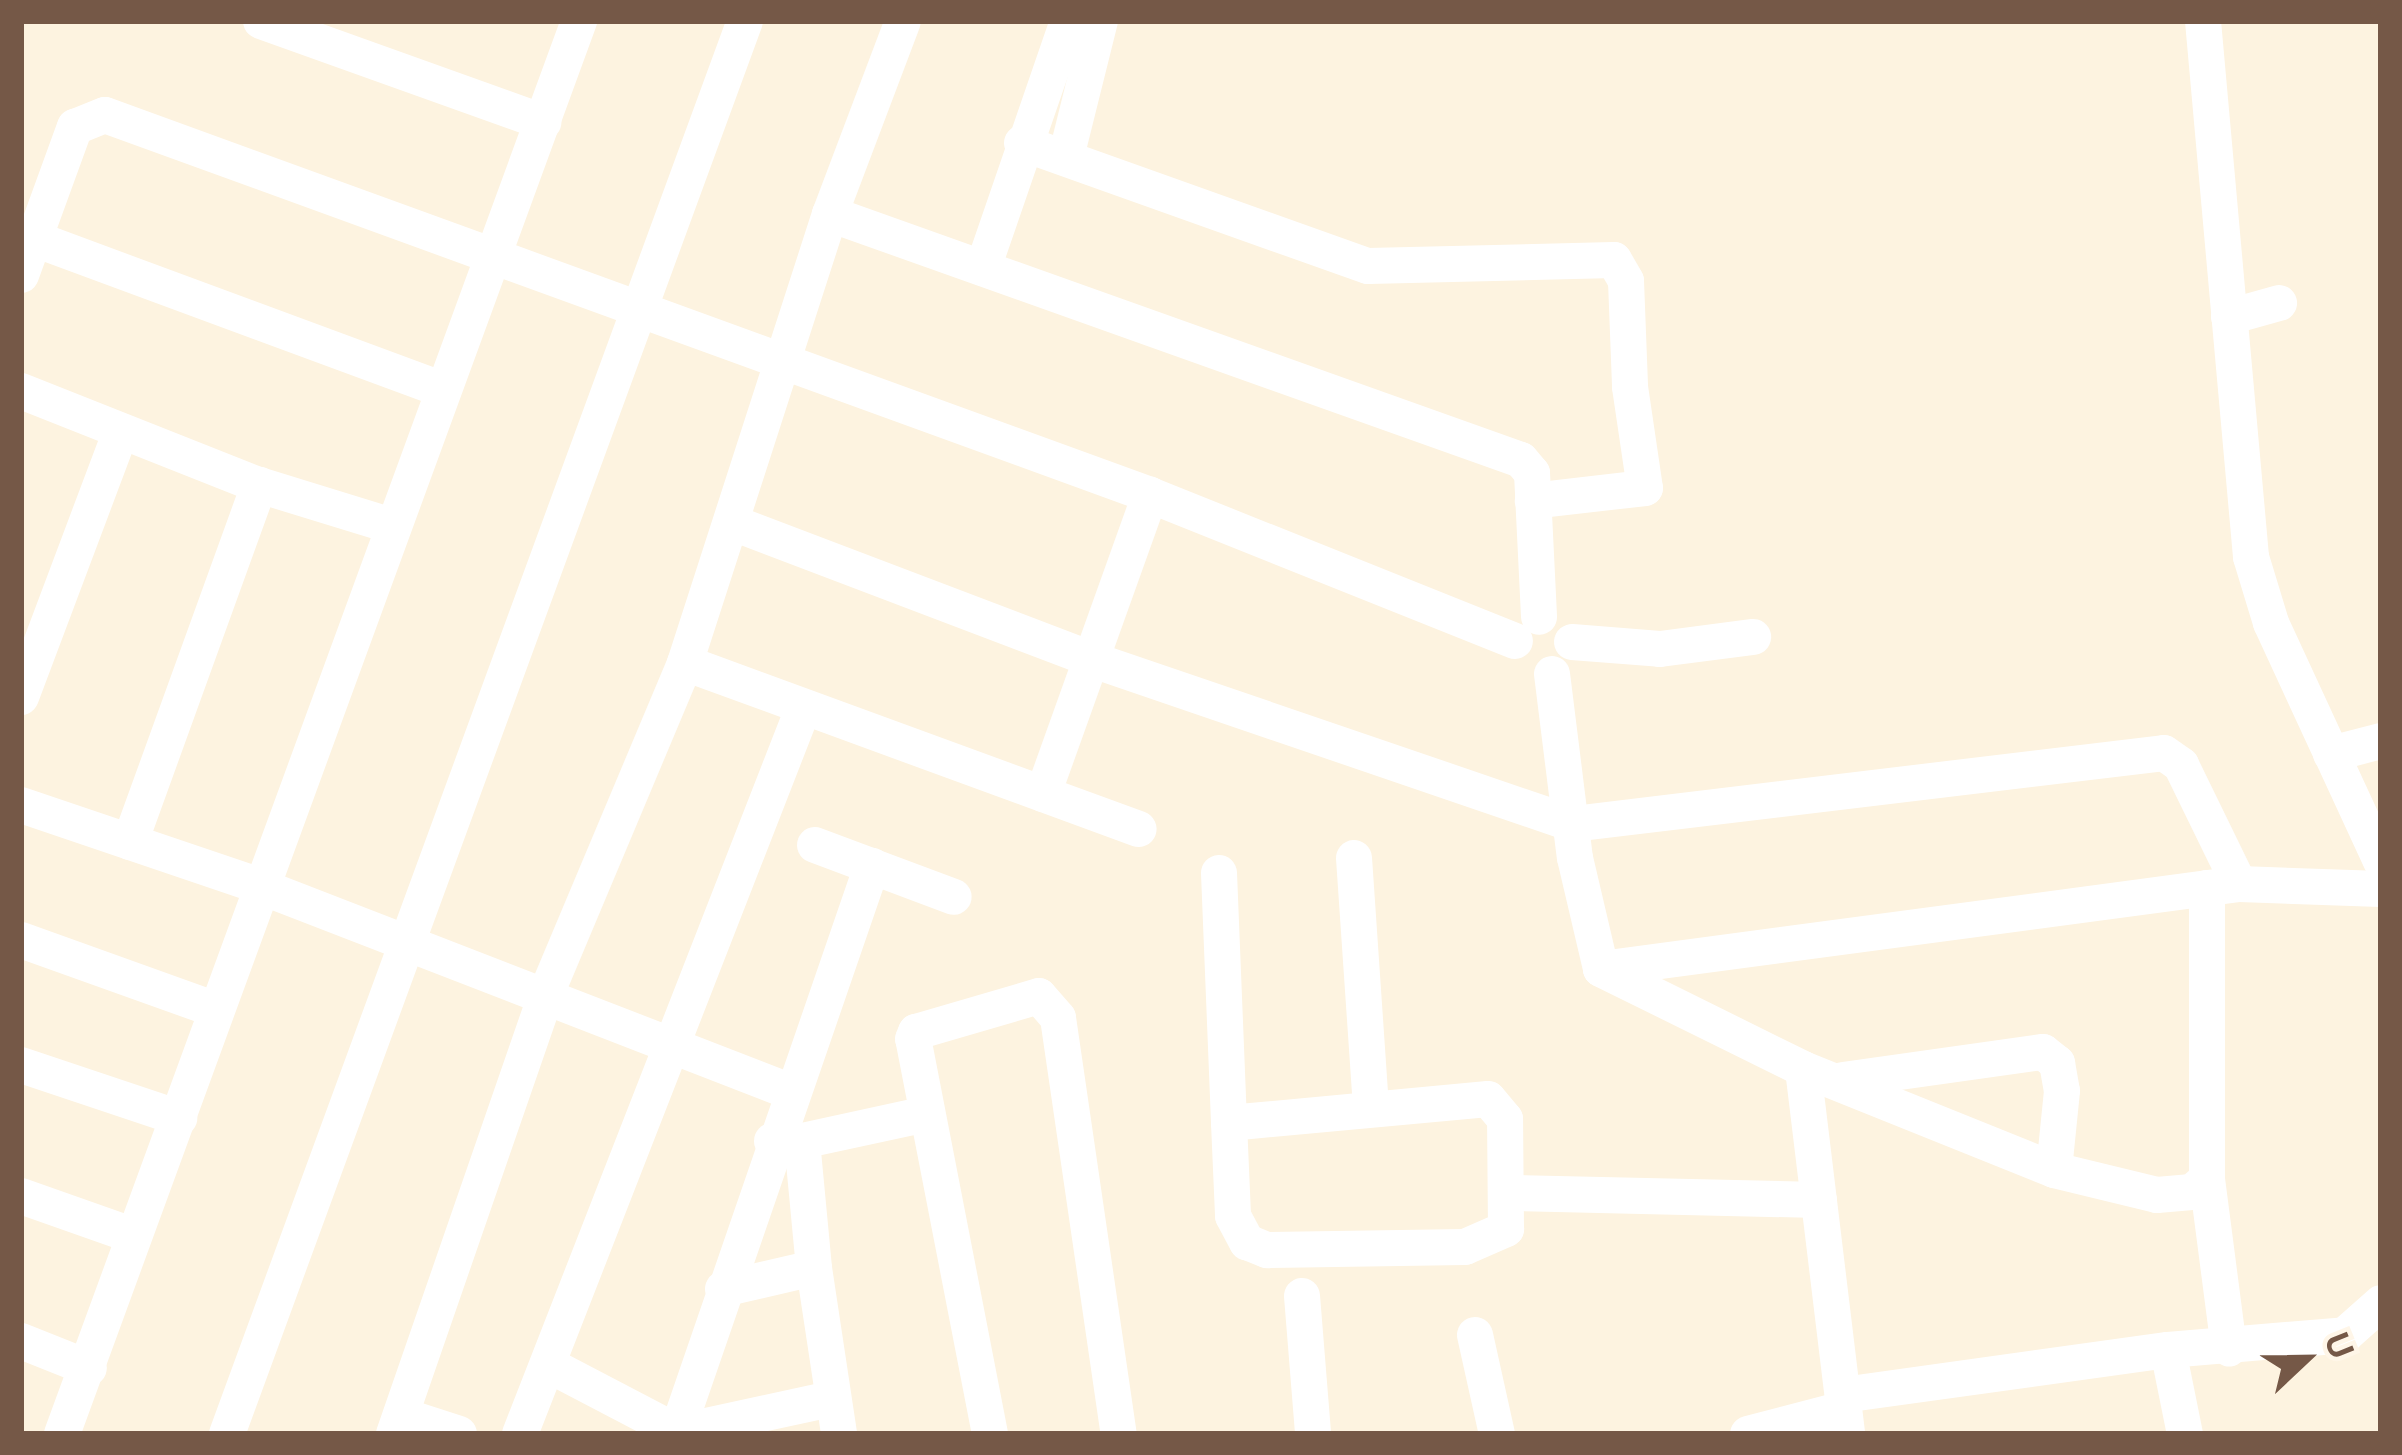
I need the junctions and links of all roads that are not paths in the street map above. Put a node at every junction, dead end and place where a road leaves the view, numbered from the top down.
1 (261, 21) edge
2 (579, 21) edge
3 (745, 21) edge
4 (903, 21) edge
5 (1068, 21) edge
6 (1100, 21) edge
7 (2203, 21) edge
8 (543, 122) junction
9 (1022, 143) junction
10 (1066, 157) junction
11 (830, 214) junction
12 (35, 239) junction
13 (491, 260) junction
14 (982, 268) junction
15 (21, 274) edge
16 (2279, 303) dead end
17 (641, 311) junction
18 (2229, 317) junction
19 (784, 363) junction
20 (441, 389) junction
21 (21, 391) edge
22 (120, 434) junction
23 (259, 485) junction
24 (1150, 495) junction
25 (1533, 501) junction
26 (733, 523) junction
27 (392, 526) junction
28 (1527, 629) junction
29 (1753, 637) dead end
30 (1572, 642) junction
31 (1093, 660) junction
32 (685, 663) junction
33 (1552, 674) junction
34 (21, 698) edge
35 (802, 709) junction
36 (2381, 741) edge
37 (2331, 754) junction
38 (1043, 794) junction
39 (21, 805) edge
40 (1574, 824) junction
41 (1138, 829) dead end
42 (130, 842) junction
43 (815, 845) dead end
44 (1354, 858) dead end
45 (2381, 861) edge
46 (872, 866) junction
47 (1219, 873) dead end
48 (257, 885) junction
49 (2223, 886) junction
50 (2381, 889) edge
51 (954, 897) dead end
52 (21, 940) edge
53 (406, 941) junction
54 (1601, 969) junction
55 (546, 994) junction
56 (214, 1009) junction
57 (671, 1042) junction
58 (21, 1065) edge
59 (1802, 1069) junction
60 (1839, 1080) junction
61 (789, 1091) junction
62 (1371, 1108) junction
63 (926, 1114) junction
64 (178, 1118) junction
65 (1229, 1123) junction
66 (787, 1141) junction
67 (2054, 1170) junction
68 (2207, 1180) junction
69 (1510, 1193) junction
70 (21, 1196) edge
71 (1819, 1200) junction
72 (132, 1235) junction
73 (814, 1268) junction
74 (723, 1289) junction
75 (1302, 1296) dead end
76 (2381, 1303) edge
77 (1475, 1335) dead end
78 (21, 1341) edge
79 (2229, 1349) junction
80 (2168, 1350) junction
81 (549, 1365) junction
82 (89, 1368) junction
83 (1844, 1412) edge
84 (835, 1416) edge
85 (398, 1424) edge
86 (716, 1428) edge
87 (673, 1433) edge
88 (62, 1434) edge
89 (227, 1434) edge
90 (459, 1434) edge
91 (520, 1434) edge
92 (990, 1434) edge
93 (1119, 1434) edge
94 (1312, 1434) edge
95 (1497, 1434) edge
96 (1748, 1434) edge
97 (2185, 1434) edge

1 - 8 street
2 - 8 street
3 - 17 street
4 - 11 street
5 - 9 street
6 - 10 street
7 - 18 street
8 - 13 street
9 - 10 street
9 - 14 street
10 - 25 street
11 - 14 street
11 - 19 street
12 - 13 street
12 - 15 street
12 - 20 street
13 - 17 street
13 - 20 street
14 - 25 street
16 - 18 street
17 - 19 street
17 - 53 street
18 - 37 street
19 - 24 street
19 - 26 street
20 - 27 street
21 - 22 street
22 - 23 street
22 - 34 street
23 - 27 street
23 - 42 street
24 - 28 street
24 - 31 street
25 - 28 street
26 - 31 street
26 - 32 street
27 - 48 street
28 - 30 street
28 - 33 street
29 - 30 street
30 - 33 street
31 - 38 street
31 - 40 street
32 - 35 street
32 - 55 street
33 - 40 street
35 - 38 street
35 - 57 street
36 - 37 street
37 - 45 street
38 - 41 street
39 - 42 street
40 - 49 street
40 - 54 street
42 - 48 street
43 - 46 street
44 - 62 street
46 - 51 street
46 - 61 street
47 - 65 street
48 - 53 street
48 - 56 street
49 - 50 street
49 - 54 street
49 - 68 street
52 - 56 street
53 - 55 street
53 - 89 street
54 - 59 street
55 - 57 street
55 - 85 street
56 - 64 street
57 - 61 street
57 - 81 street
58 - 64 street
59 - 60 street
59 - 71 street
60 - 67 street
60 - 67 street
61 - 66 street
62 - 65 street
62 - 69 street
63 - 66 street
63 - 92 street
63 - 93 street
64 - 72 street
65 - 69 street
66 - 73 street
66 - 74 street
67 - 68 street
68 - 79 street
69 - 71 street
70 - 72 street
71 - 83 street
72 - 82 street
73 - 74 street
73 - 84 street
74 - 87 street
75 - 94 street
76 - 79 street
77 - 95 street
78 - 82 street
79 - 80 street
80 - 83 street
80 - 97 street
81 - 87 street
81 - 91 street
82 - 88 street
83 - 96 street
84 - 86 street
85 - 90 street
86 - 87 street

